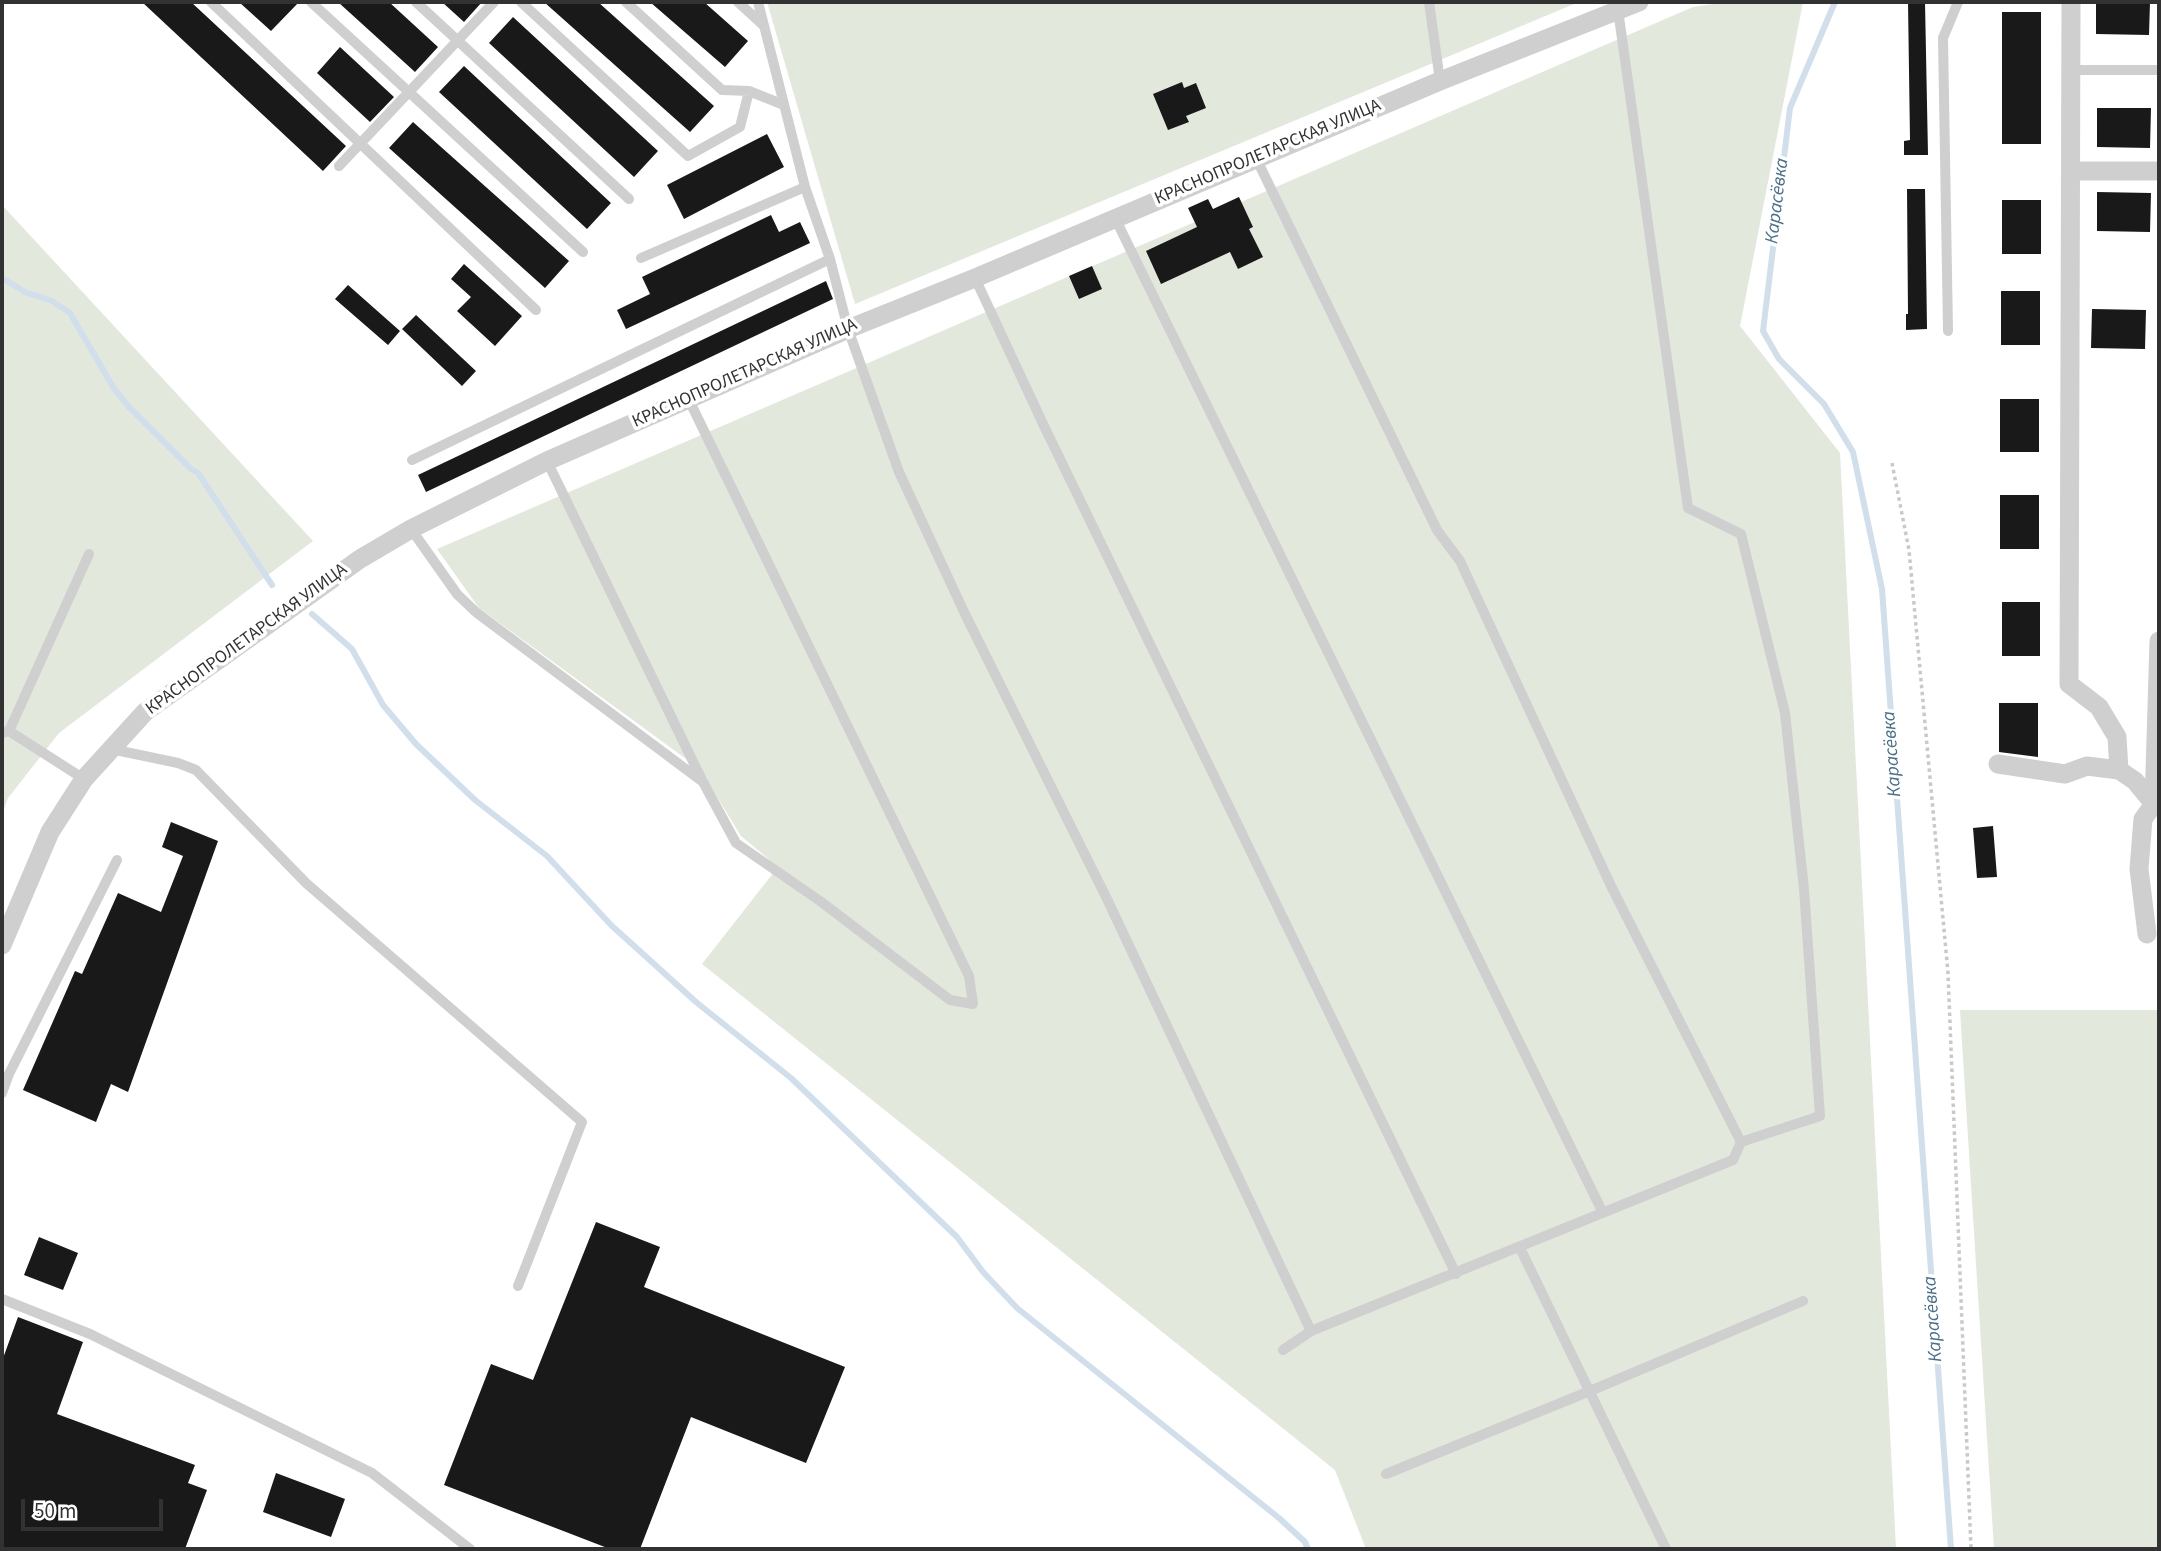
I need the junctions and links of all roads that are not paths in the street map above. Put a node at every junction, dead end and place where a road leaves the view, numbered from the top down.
1 (211, 2) edge
2 (311, 2) edge
3 (416, 2) edge
4 (494, 2) edge
5 (522, 2) edge
6 (626, 2) edge
7 (738, 2) edge
8 (758, 2) edge
9 (1429, 2) edge
10 (1639, 2) edge
11 (1958, 2) edge
12 (2071, 2) edge
13 (1618, 10) junction
14 (764, 25) junction
15 (458, 40) junction
16 (2071, 69) junction
17 (2159, 70) edge
18 (1440, 81) junction
19 (749, 91) junction
20 (409, 92) junction
21 (784, 105) junction
22 (360, 144) junction
23 (1255, 158) junction
24 (339, 166) dead end
25 (2071, 171) junction
26 (2159, 171) edge
27 (805, 187) junction
28 (629, 199) dead end
29 (1115, 218) junction
30 (583, 252) dead end
31 (641, 258) dead end
32 (830, 259) junction
33 (975, 278) junction
34 (536, 310) dead end
35 (848, 328) junction
36 (1948, 331) dead end
37 (689, 400) junction
38 (412, 460) dead end
39 (547, 461) junction
40 (411, 529) junction
41 (89, 554) dead end
42 (2159, 641) edge
43 (6, 732) edge
44 (110, 749) junction
45 (1998, 764) dead end
46 (2119, 770) junction
47 (84, 779) junction
48 (703, 782) junction
49 (2157, 804) edge
50 (117, 860) dead end
51 (2147, 934) dead end
52 (2, 945) edge
53 (2, 1093) edge
54 (1741, 1142) junction
55 (1603, 1213) junction
56 (1520, 1248) junction
57 (1456, 1274) junction
58 (518, 1286) dead end
59 (2, 1299) edge
60 (1803, 1301) dead end
61 (1311, 1332) junction
62 (1283, 1350) dead end
63 (1590, 1391) junction
64 (1386, 1474) dead end
65 (470, 1549) edge
66 (1666, 1549) edge

1 - 22 lane
2 - 20 lane
3 - 15 lane
4 - 15 lane
5 - 19 lane
6 - 19 lane
7 - 14 lane
8 - 14 lane
9 - 18 lane
10 - 13 street, КРАСНОПРОЛЕТАРСКАЯ УЛИЦА
11 - 36 lane
12 - 16 street
13 - 18 street, КРАСНОПРОЛЕТАРСКАЯ УЛИЦА
13 - 54 lane
14 - 21 lane
15 - 20 lane
15 - 28 lane
16 - 17 lane
16 - 25 street
18 - 23 street, КРАСНОПРОЛЕТАРСКАЯ УЛИЦА
19 - 21 lane
20 - 22 lane
20 - 30 lane
21 - 27 lane
22 - 24 lane
22 - 34 lane
23 - 29 street, КРАСНОПРОЛЕТАРСКАЯ УЛИЦА
23 - 54 lane
25 - 26 street
25 - 46 street
27 - 31 lane
27 - 32 lane
29 - 33 street, КРАСНОПРОЛЕТАРСКАЯ УЛИЦА
29 - 55 lane
32 - 35 lane
32 - 38 lane
33 - 35 street, КРАСНОПРОЛЕТАРСКАЯ УЛИЦА
33 - 57 lane
35 - 37 street, КРАСНОПРОЛЕТАРСКАЯ УЛИЦА
35 - 61 lane
37 - 39 street, КРАСНОПРОЛЕТАРСКАЯ УЛИЦА
37 - 48 lane
39 - 40 street, КРАСНОПРОЛЕТАРСКАЯ УЛИЦА
39 - 48 lane
40 - 44 street, КРАСНОПРОЛЕТАРСКАЯ УЛИЦА
40 - 48 lane
41 - 43 lane
42 - 49 street
43 - 47 lane
44 - 47 street, КРАСНОПРОЛЕТАРСКАЯ УЛИЦА
44 - 58 lane
45 - 46 street
46 - 49 street
47 - 52 street, КРАСНОПРОЛЕТАРСКАЯ УЛИЦА
49 - 51 street
50 - 53 lane
54 - 55 lane
55 - 56 lane
56 - 57 lane
56 - 63 lane
57 - 61 lane
59 - 65 lane
60 - 63 lane
61 - 62 lane
63 - 64 lane
63 - 66 lane

